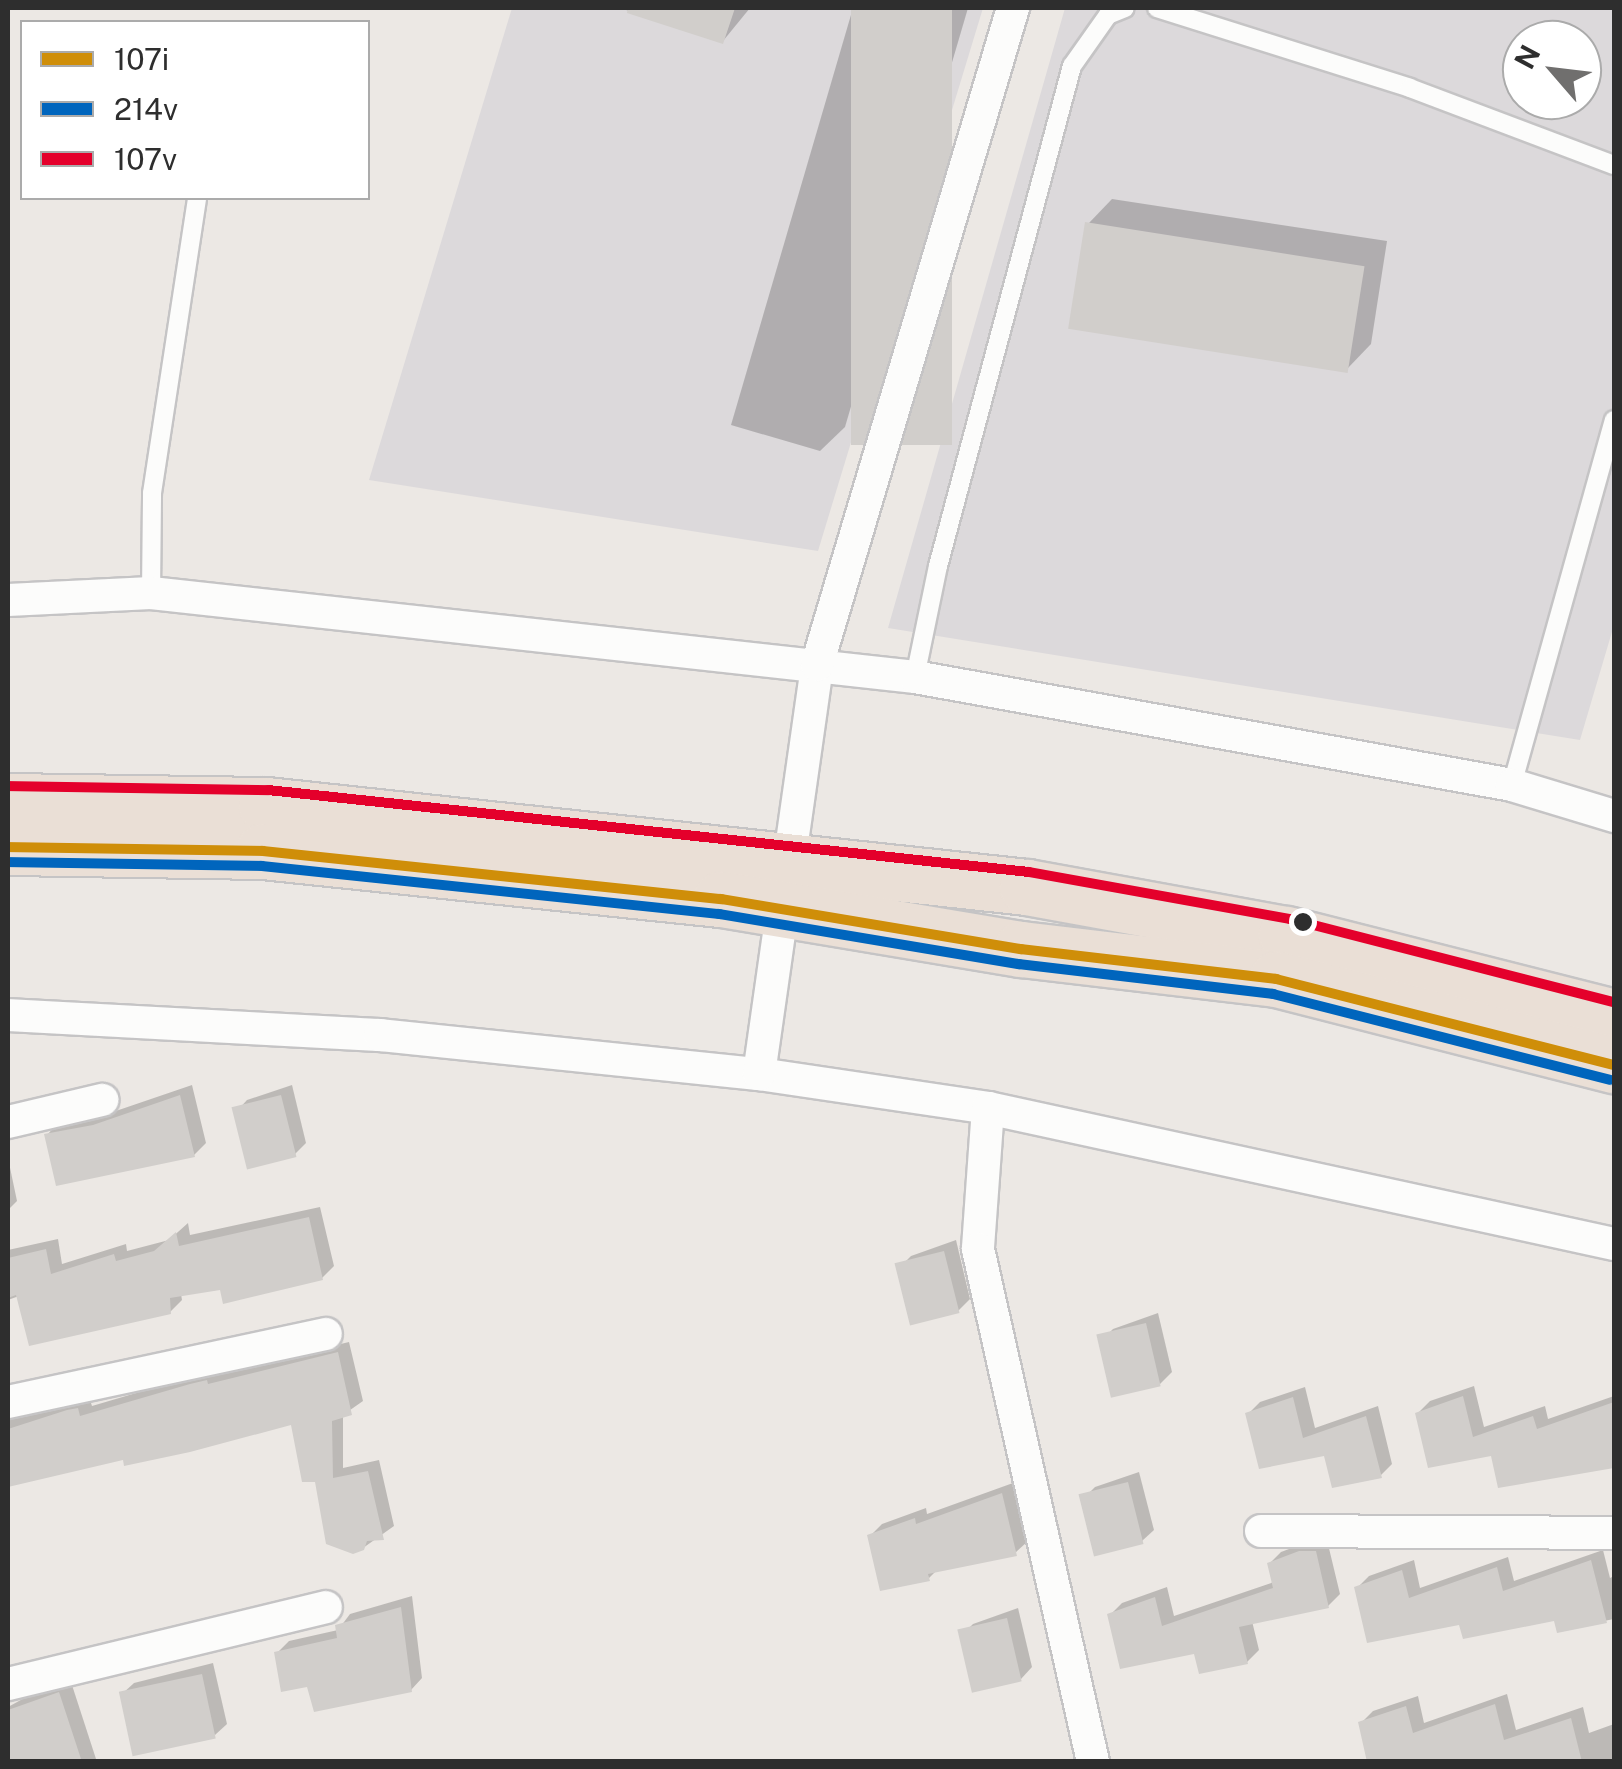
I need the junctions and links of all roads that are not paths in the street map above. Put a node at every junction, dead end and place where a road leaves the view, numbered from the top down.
1 (1013, 8) edge
2 (1125, 8) edge
3 (1157, 8) edge
4 (1614, 165) edge
5 (197, 200) edge
6 (1614, 420) edge
7 (151, 593) junction
8 (8, 600) edge
9 (817, 666) junction
10 (914, 676) junction
11 (1512, 785) junction
12 (8, 801) edge
13 (1614, 816) edge
14 (8, 847) edge
15 (785, 884) junction
16 (8, 1015) edge
17 (1614, 1017) edge
18 (1614, 1065) edge
19 (758, 1074) junction
20 (102, 1100) dead end
21 (988, 1108) junction
22 (8, 1122) edge
23 (1614, 1244) edge
24 (326, 1334) dead end
25 (8, 1402) edge
26 (1261, 1531) dead end
27 (1614, 1533) edge
28 (326, 1608) dead end
29 (8, 1684) edge
30 (1092, 1762) edge

1 - 9 street
2 - 10 lane
3 - 4 lane
5 - 7 lane
6 - 11 lane
7 - 8 street
7 - 9 street
9 - 10 street
9 - 15 street
10 - 11 street
11 - 13 street
12 - 15 highway
14 - 15 highway
15 - 17 highway
15 - 18 highway
15 - 19 street
16 - 19 street
19 - 21 street
20 - 22 street
21 - 23 street
21 - 30 street
24 - 25 street
26 - 27 street
28 - 29 street

